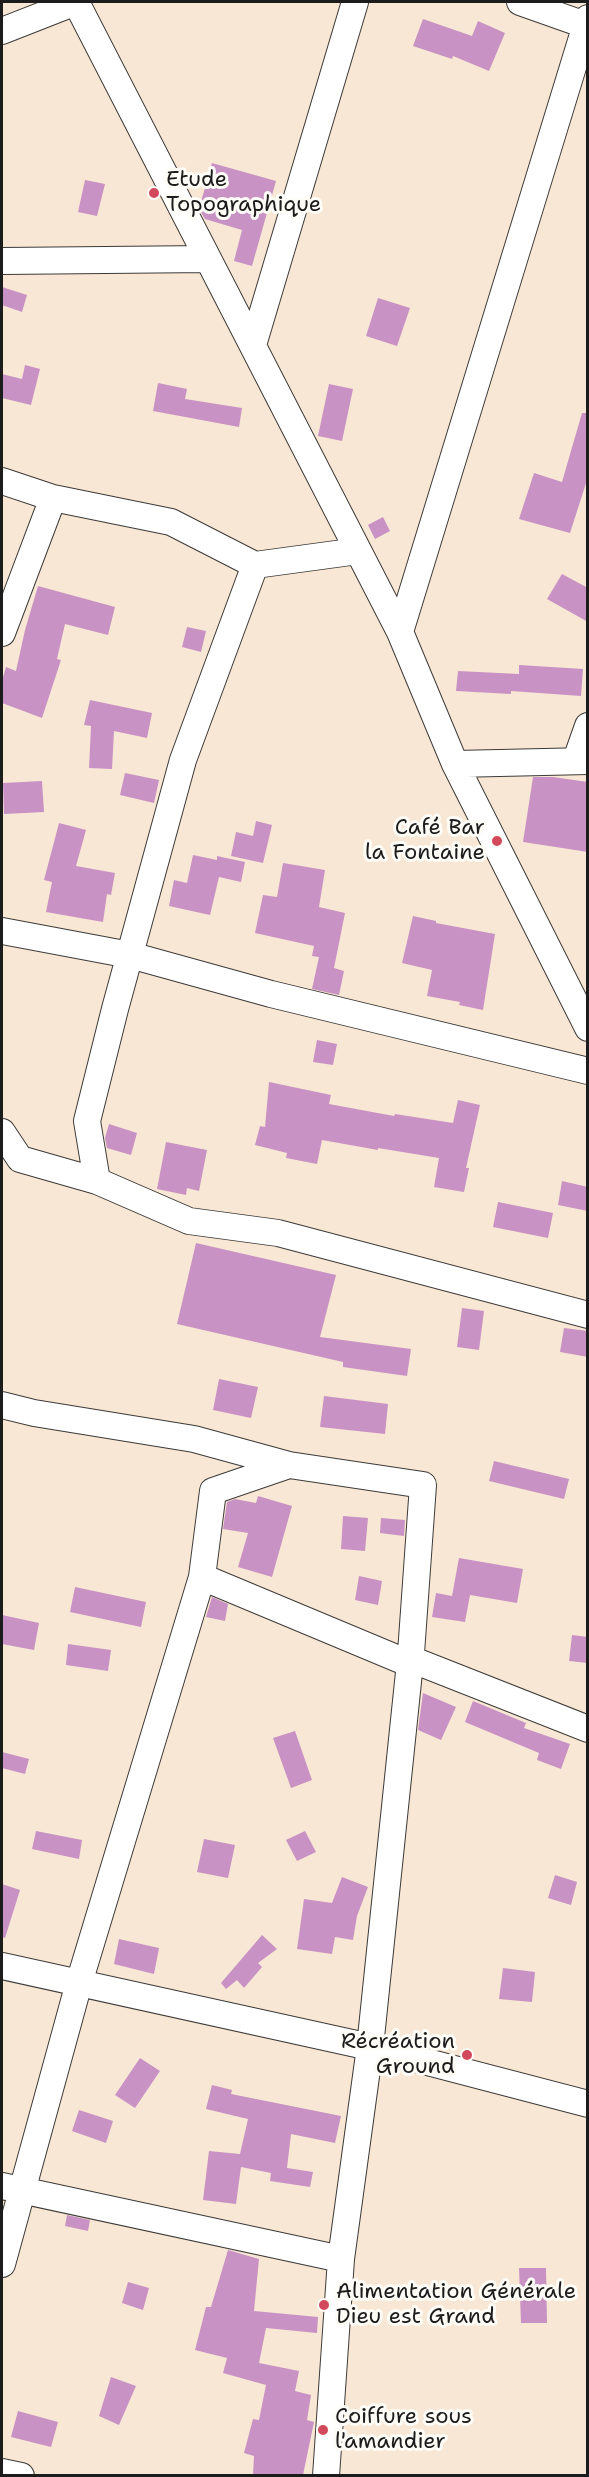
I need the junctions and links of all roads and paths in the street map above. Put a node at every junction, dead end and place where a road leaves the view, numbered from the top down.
1 (76, 2) edge
2 (356, 2) edge
3 (520, 2) edge
4 (587, 23) edge
5 (2, 31) edge
6 (208, 259) junction
7 (2, 261) edge
8 (252, 345) junction
9 (2, 481) edge
10 (53, 498) junction
11 (358, 551) junction
12 (255, 565) junction
13 (400, 632) junction
14 (2, 633) edge
15 (588, 726) edge
16 (582, 761) edge
17 (455, 764) junction
18 (2, 931) edge
19 (130, 955) junction
20 (588, 1028) edge
21 (588, 1071) edge
22 (2, 1132) edge
23 (97, 1181) junction
24 (588, 1315) edge
25 (2, 1405) edge
26 (289, 1465) junction
27 (202, 1577) junction
28 (408, 1663) junction
29 (588, 1729) edge
30 (2, 1966) edge
31 (79, 1983) junction
32 (370, 2047) junction
33 (588, 2104) edge
34 (11, 2188) edge
35 (340, 2259) junction
36 (2, 2264) edge
37 (2, 2472) edge
38 (21, 2475) edge
39 (326, 2475) edge

1 - 5 street
1 - 6 street
2 - 8 street
3 - 4 street
4 - 13 street
6 - 7 street
6 - 8 street
8 - 11 street
9 - 10 street
10 - 12 street
10 - 14 street
11 - 12 street
11 - 13 street
12 - 19 street
13 - 17 street
15 - 16 street
16 - 17 street
17 - 20 street
18 - 19 street
19 - 21 street
19 - 23 street
22 - 23 street
23 - 24 street
25 - 26 street
26 - 27 street
26 - 28 street
27 - 28 street
27 - 31 street
28 - 29 street
28 - 32 street
30 - 31 street
31 - 32 street
31 - 34 street
32 - 33 street
32 - 35 street
34 - 35 street
34 - 36 street
35 - 39 street
37 - 38 street

